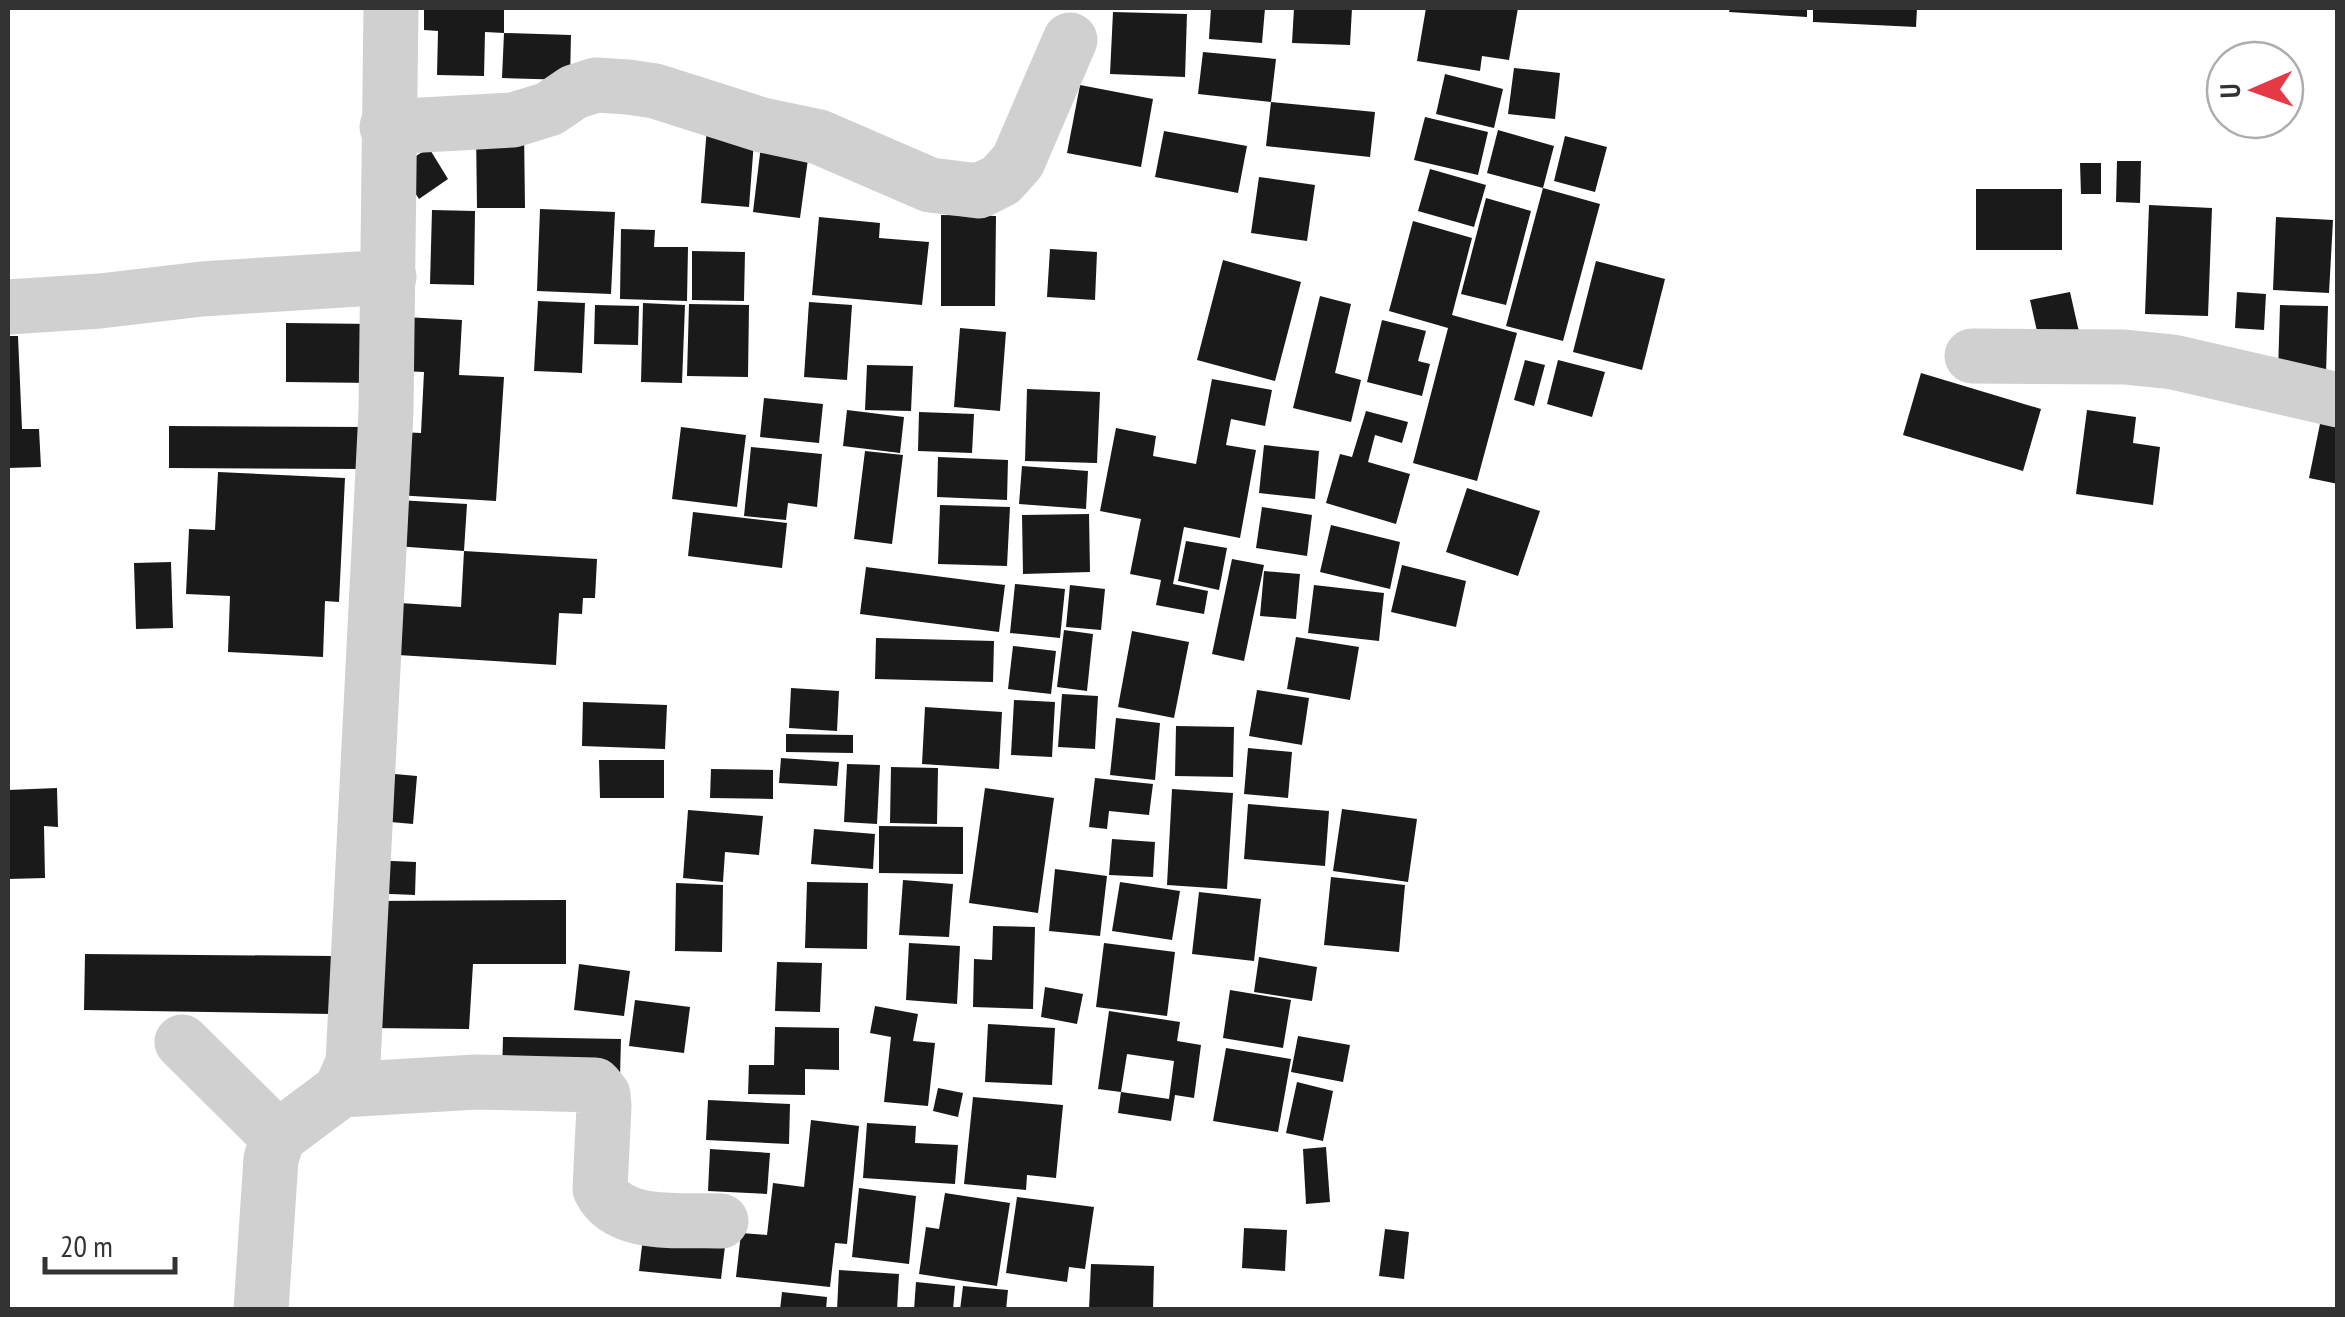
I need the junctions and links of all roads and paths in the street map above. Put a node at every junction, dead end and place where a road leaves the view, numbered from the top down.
1 (390, 8) edge
2 (1070, 40) dead end
3 (387, 127) junction
4 (389, 277) junction
5 (8, 307) edge
6 (1972, 356) dead end
7 (2338, 400) edge
8 (182, 1042) dead end
9 (340, 1090) junction
10 (278, 1138) junction
11 (721, 1220) dead end
12 (261, 1310) edge

1 - 3 street
2 - 3 street
3 - 4 street
4 - 5 street
4 - 9 street
6 - 7 street
8 - 10 street
9 - 10 street
9 - 11 street
10 - 12 street

